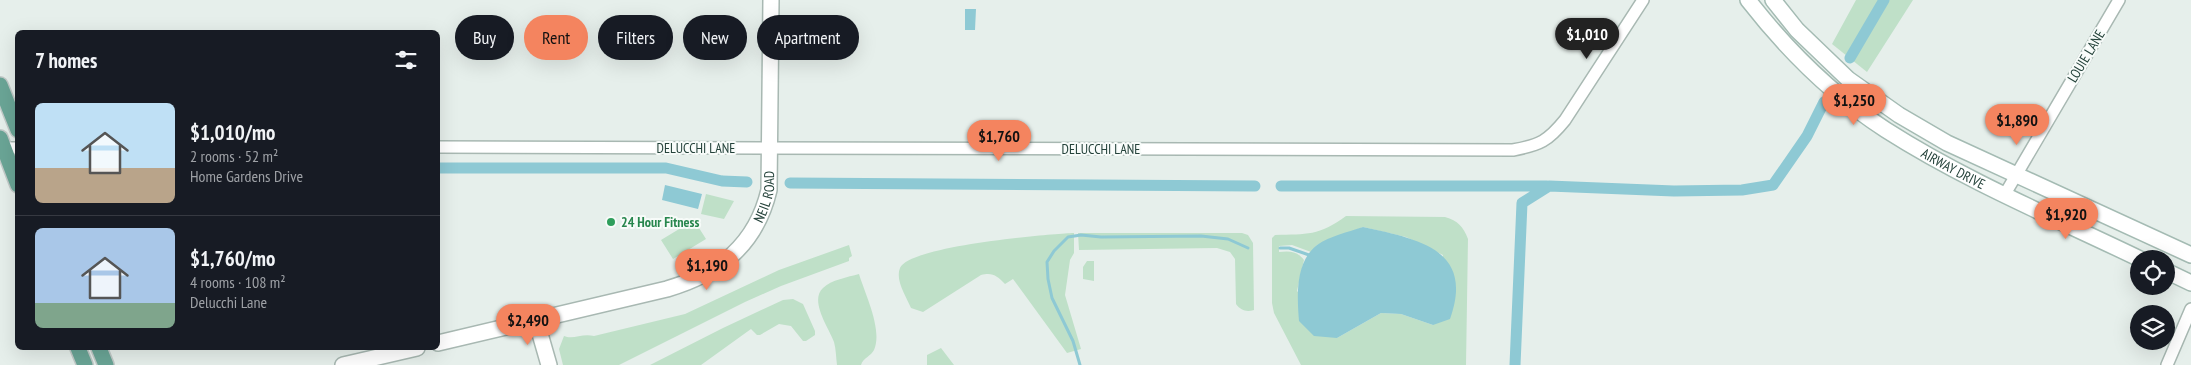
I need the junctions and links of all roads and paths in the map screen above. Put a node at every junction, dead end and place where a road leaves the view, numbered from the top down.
1 (771, 0) edge
2 (1643, 0) edge
3 (1748, 0) edge
4 (1761, 0) edge
5 (1773, 0) edge
6 (2119, 0) edge
7 (1797, 30) junction
8 (0, 85) edge
9 (15, 122) edge
10 (7, 145) edge
11 (440, 147) edge
12 (770, 148) junction
13 (15, 174) edge
14 (2016, 174) junction
15 (2005, 194) junction
16 (2130, 254) edge
17 (2191, 255) edge
18 (2175, 275) edge
19 (2191, 283) edge
20 (2191, 309) edge
21 (536, 320) junction
22 (440, 343) edge
23 (78, 350) edge
24 (79, 350) edge
25 (100, 350) edge
26 (408, 350) edge
27 (80, 365) edge
28 (84, 365) edge
29 (106, 365) edge
30 (343, 365) edge
31 (549, 365) edge
32 (2166, 365) edge

1 - 12 main road, NEIL ROAD
2 - 12 street, DELUCCHI LANE
3 - 15 main road, AIRWAY DRIVE
4 - 7 main road
5 - 7 main road, AIRWAY DRIVE
6 - 14 street, LOUIE LANE
7 - 14 main road, AIRWAY DRIVE
8 - 9 main road
10 - 13 main road
11 - 12 street, DELUCCHI LANE
12 - 21 main road, NEIL ROAD
14 - 15 street, LOUIE LANE
14 - 17 main road, AIRWAY DRIVE
15 - 16 main road, AIRWAY DRIVE
18 - 19 main road
20 - 32 street
21 - 22 main road, NEIL ROAD
21 - 31 main road
23 - 27 main road
24 - 28 main road
25 - 29 main road
26 - 30 main road

